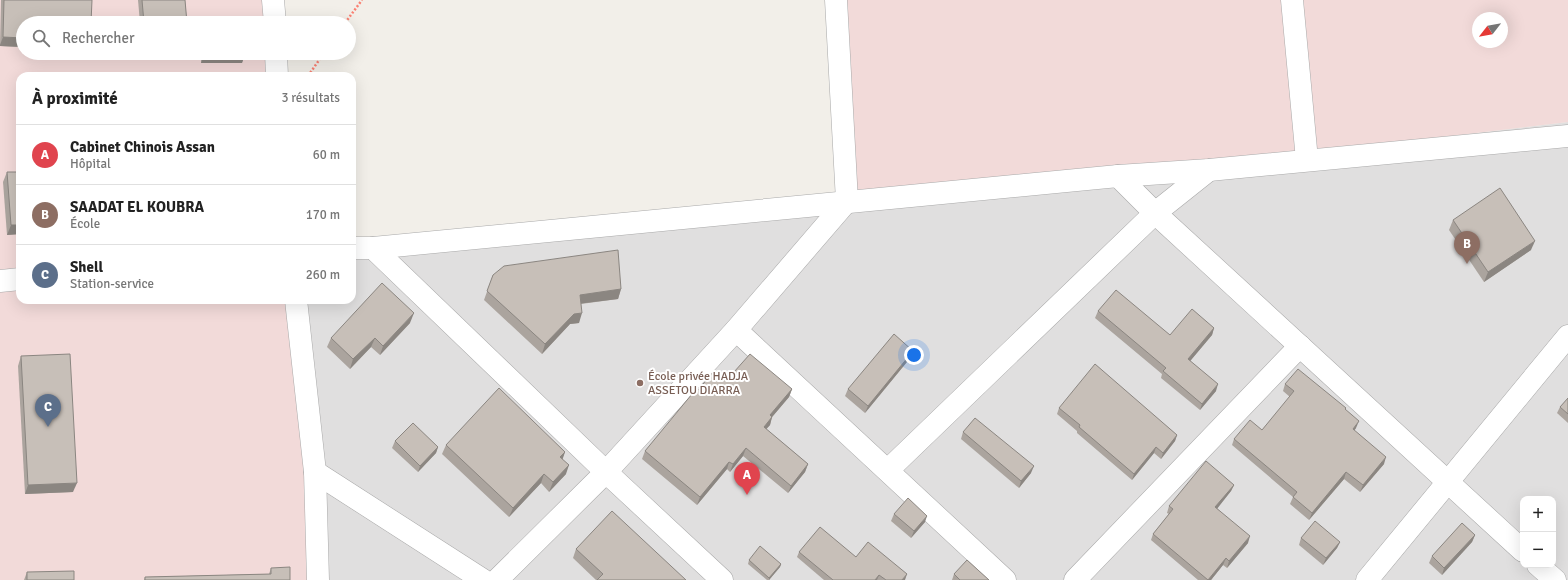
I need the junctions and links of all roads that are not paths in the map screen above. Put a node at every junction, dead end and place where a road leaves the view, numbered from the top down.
1 (273, 0) edge
2 (836, 0) edge
3 (1292, 0) edge
4 (274, 16) edge
5 (276, 60) edge
6 (277, 72) edge
7 (1568, 136) edge
8 (1307, 160) junction
9 (1209, 170) junction
10 (1118, 176) junction
11 (847, 201) junction
12 (1155, 213) junction
13 (362, 248) edge
14 (16, 279) edge
15 (0, 281) edge
16 (296, 304) edge
17 (736, 330) junction
18 (1568, 336) edge
19 (1300, 346) junction
20 (888, 470) junction
21 (315, 472) junction
22 (606, 472) junction
23 (1448, 483) junction
24 (1520, 548) edge
25 (1541, 568) edge
26 (318, 580) edge
27 (483, 580) edge
28 (497, 580) edge
29 (722, 580) edge
30 (1005, 580) edge
31 (1075, 580) edge
32 (1367, 580) edge
33 (1555, 580) edge

1 - 4 street
2 - 11 street
3 - 8 street
5 - 6 street
7 - 8 street
8 - 9 street
9 - 10 street
9 - 12 street
10 - 11 street
10 - 12 street
11 - 13 street
11 - 17 street
12 - 19 street
12 - 20 street
13 - 22 street
14 - 15 street
16 - 21 street
17 - 20 street
17 - 22 street
18 - 23 street
19 - 23 street
19 - 31 street
20 - 30 street
21 - 26 street
21 - 27 street
22 - 28 street
22 - 29 street
23 - 24 street
23 - 32 street
25 - 33 street

